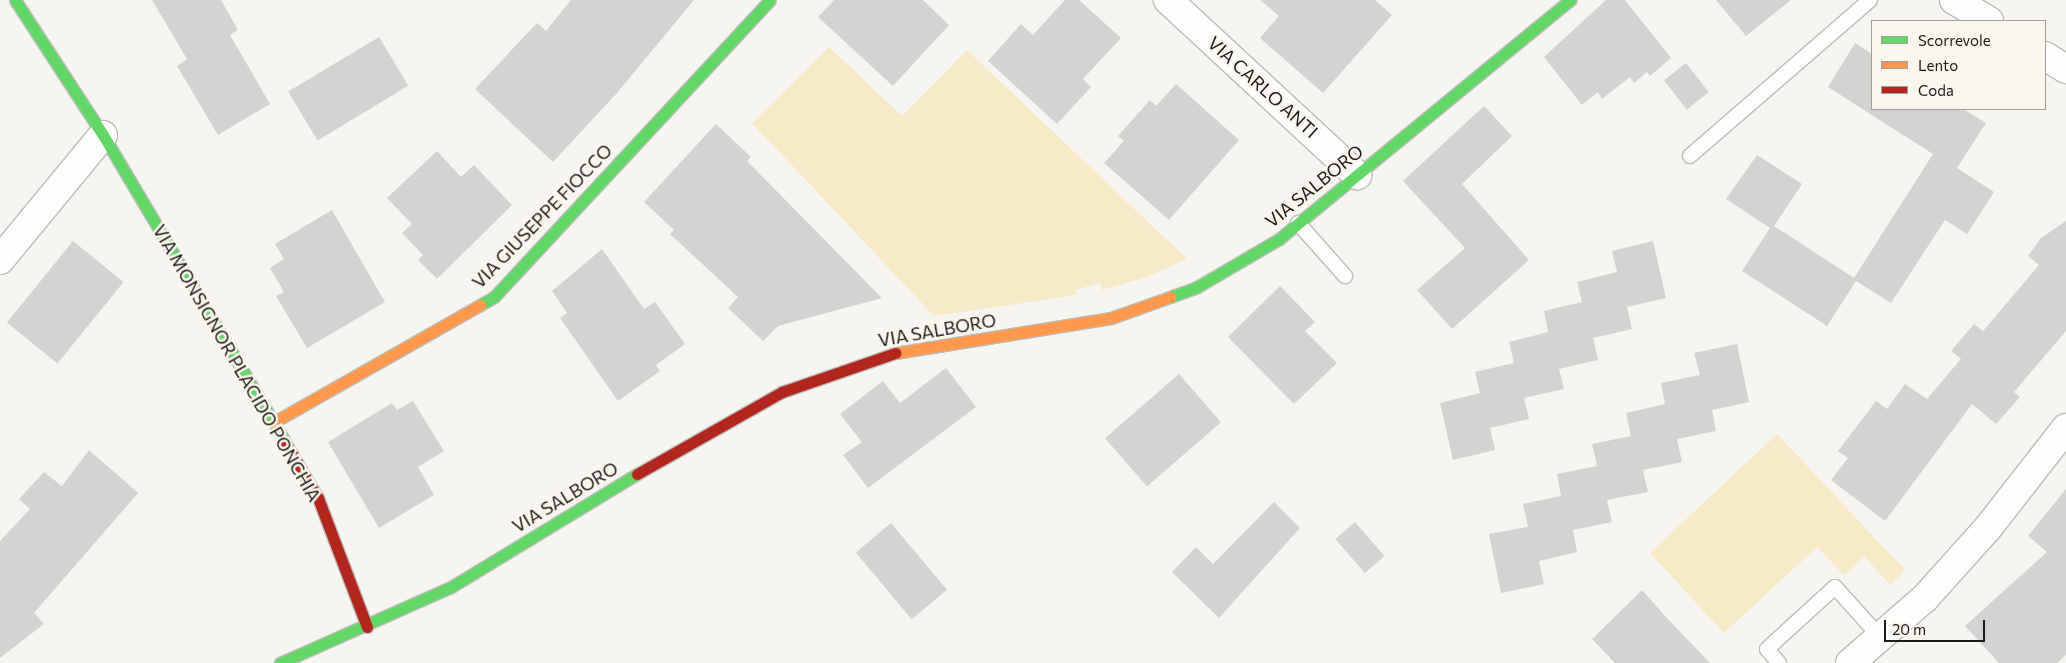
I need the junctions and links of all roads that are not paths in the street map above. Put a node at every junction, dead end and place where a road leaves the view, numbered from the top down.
1 (15, 0) edge
2 (770, 0) edge
3 (1168, 0) edge
4 (1570, 0) edge
5 (1870, 0) edge
6 (1954, 0) edge
7 (1987, 20) edge
8 (2046, 57) edge
9 (2066, 69) edge
10 (103, 135) junction
11 (1690, 156) dead end
12 (1357, 175) junction
13 (1298, 223) junction
14 (0, 260) edge
15 (1345, 276) dead end
16 (274, 422) junction
17 (2066, 428) edge
18 (367, 627) junction
19 (1880, 637) junction
20 (280, 663) edge
21 (1779, 663) edge
22 (1850, 663) edge

1 - 10 street, VIA MONSIGNOR PLACIDO PONCHIA
2 - 16 street, VIA GIUSEPPE FIOCCO
3 - 12 street, VIA CARLO ANTI
4 - 12 street, VIA SALBORO
5 - 11 lane
6 - 7 street
8 - 9 street
10 - 14 street
10 - 16 street, VIA MONSIGNOR PLACIDO PONCHIA
12 - 13 street, VIA SALBORO
13 - 15 lane
13 - 18 street, VIA SALBORO
16 - 18 street, VIA MONSIGNOR PLACIDO PONCHIA
17 - 19 street
18 - 20 street, VIA SALBORO
19 - 21 lane
19 - 22 street

